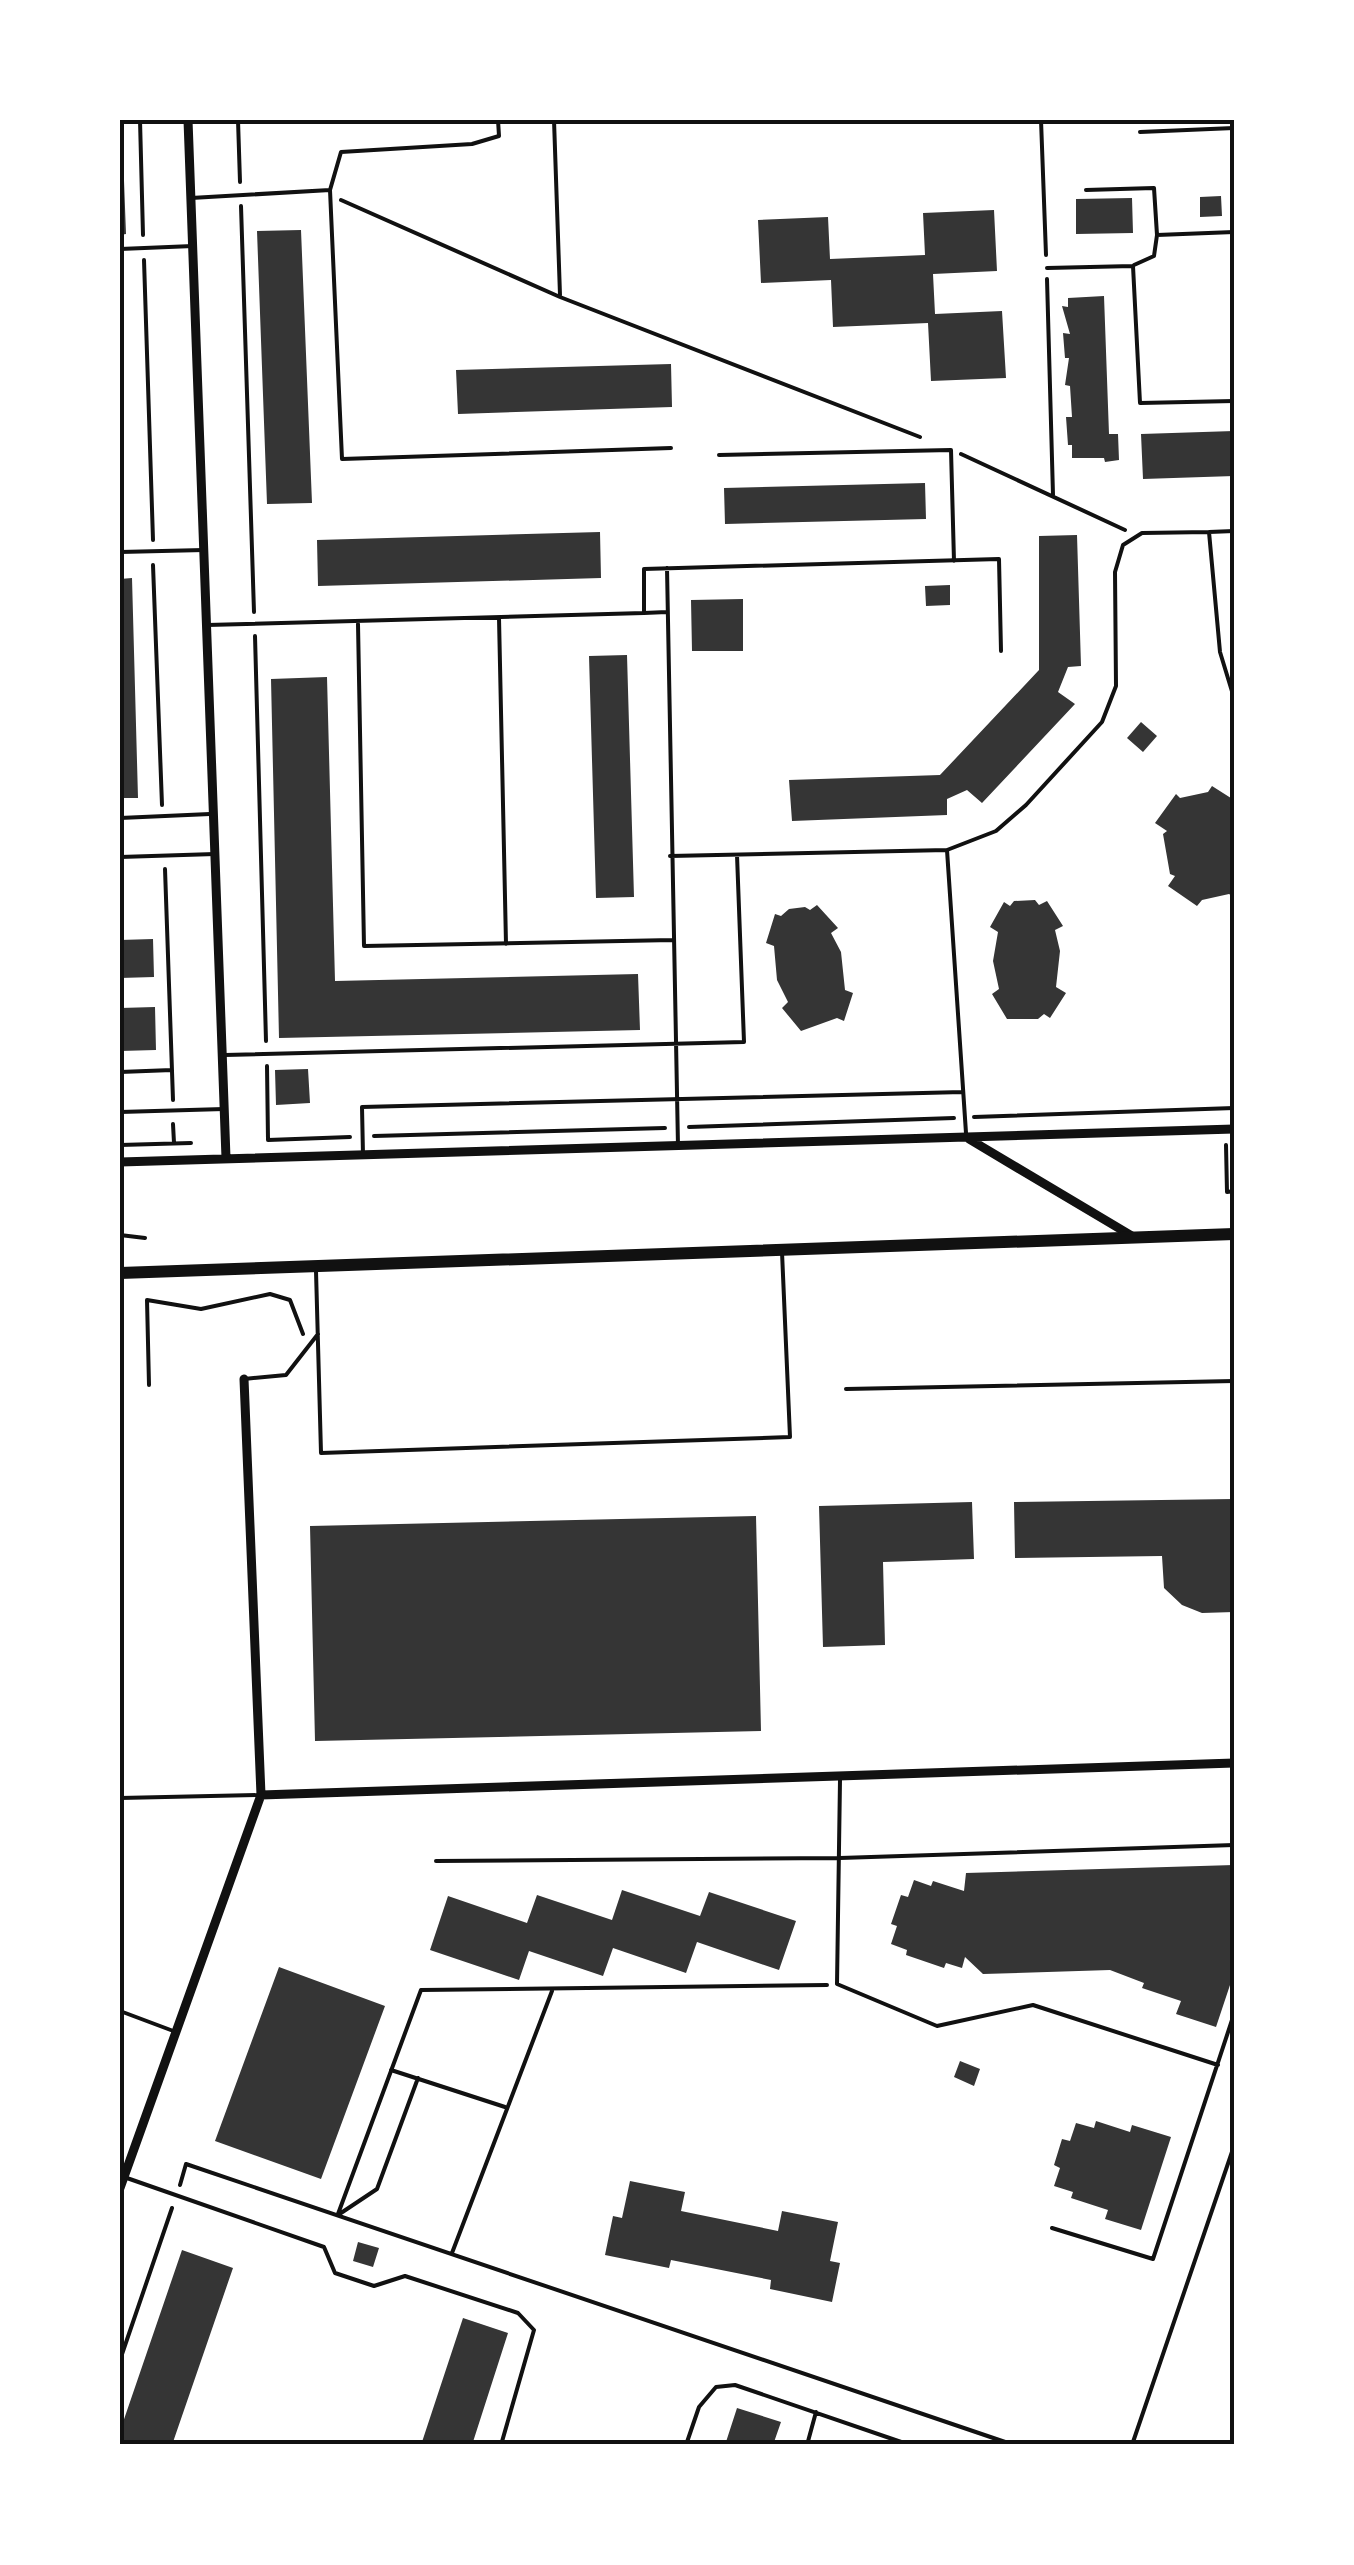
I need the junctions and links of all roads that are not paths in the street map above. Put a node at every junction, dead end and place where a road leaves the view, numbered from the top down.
1 (188, 120) edge
2 (498, 120) edge
3 (1234, 128) edge
4 (1140, 132) dead end
5 (330, 190) junction
6 (1086, 190) dead end
7 (191, 198) junction
8 (1234, 232) edge
9 (1157, 235) junction
10 (193, 246) junction
11 (120, 249) edge
12 (1133, 266) junction
13 (1047, 268) road end
14 (1234, 400) edge
15 (671, 448) dead end
16 (719, 455) dead end
17 (1234, 531) edge
18 (1209, 532) junction
19 (204, 550) junction
20 (120, 552) edge
21 (954, 560) junction
22 (668, 568) junction
23 (644, 612) junction
24 (667, 612) junction
25 (499, 618) junction
26 (358, 622) junction
27 (207, 625) junction
28 (1001, 651) dead end
29 (1234, 698) edge
30 (214, 814) junction
31 (120, 818) edge
32 (947, 850) junction
33 (215, 854) junction
34 (670, 856) junction
35 (737, 856) junction
36 (120, 857) edge
37 (673, 940) junction
38 (506, 944) junction
39 (675, 1044) junction
40 (222, 1055) junction
41 (963, 1092) junction
42 (676, 1098) junction
43 (224, 1109) junction
44 (120, 1112) edge
45 (1234, 1128) edge
46 (966, 1138) junction
47 (678, 1146) junction
48 (363, 1154) junction
49 (226, 1158) junction
50 (120, 1162) edge
51 (1234, 1234) edge
52 (1134, 1237) junction
53 (782, 1252) junction
54 (316, 1268) junction
55 (120, 1272) edge
56 (318, 1334) junction
57 (244, 1379) joint
58 (1234, 1382) edge
59 (846, 1389) dead end
60 (1234, 1763) edge
61 (840, 1776) junction
62 (261, 1795) junction
63 (120, 1798) edge
64 (1234, 1845) edge
65 (840, 1858) junction
66 (436, 1861) dead end
67 (120, 2012) edge
68 (1234, 2014) edge
69 (176, 2032) junction
70 (1218, 2065) junction
71 (122, 2176) edge
72 (120, 2188) edge
73 (1052, 2228) dead end
74 (816, 2412) junction
75 (501, 2445) edge
76 (686, 2445) edge
77 (807, 2445) edge
78 (910, 2445) edge

1 - 7 street
2 - 5 lane
3 - 4 lane
5 - 7 lane
5 - 15 lane
6 - 9 lane
7 - 10 street
8 - 9 lane
9 - 12 lane
10 - 11 lane
10 - 19 street
12 - 13 lane
12 - 14 lane
16 - 21 lane
17 - 18 lane
18 - 29 lane
18 - 32 lane
19 - 20 lane
19 - 27 street
21 - 22 lane
21 - 28 lane
22 - 23 lane
22 - 24 lane
23 - 24 lane
23 - 25 lane
24 - 34 lane
25 - 26 lane
25 - 38 lane
26 - 27 lane
26 - 38 lane
27 - 30 street
30 - 31 lane
30 - 33 street
32 - 35 lane
32 - 41 lane
33 - 36 lane
33 - 40 street
34 - 35 lane
34 - 37 lane
35 - 39 lane
37 - 38 lane
37 - 39 lane
39 - 40 lane
39 - 42 lane
40 - 43 street
41 - 42 lane
41 - 46 lane
42 - 47 lane
42 - 48 lane
43 - 44 lane
43 - 49 street
45 - 46 street
46 - 47 street
46 - 52 street
47 - 48 street
48 - 49 street
49 - 50 street
51 - 52 main road
52 - 53 main road
53 - 54 main road
53 - 56 lane
54 - 55 main road
54 - 56 lane
56 - 57 lane
57 - 62 street
58 - 59 lane
60 - 61 street
61 - 62 street
61 - 65 lane
62 - 63 lane
62 - 69 street
64 - 65 lane
65 - 66 lane
65 - 70 lane
67 - 69 lane
68 - 70 lane
69 - 71 street
70 - 73 lane
71 - 72 street
71 - 75 lane
74 - 76 lane
74 - 77 lane
74 - 78 lane

